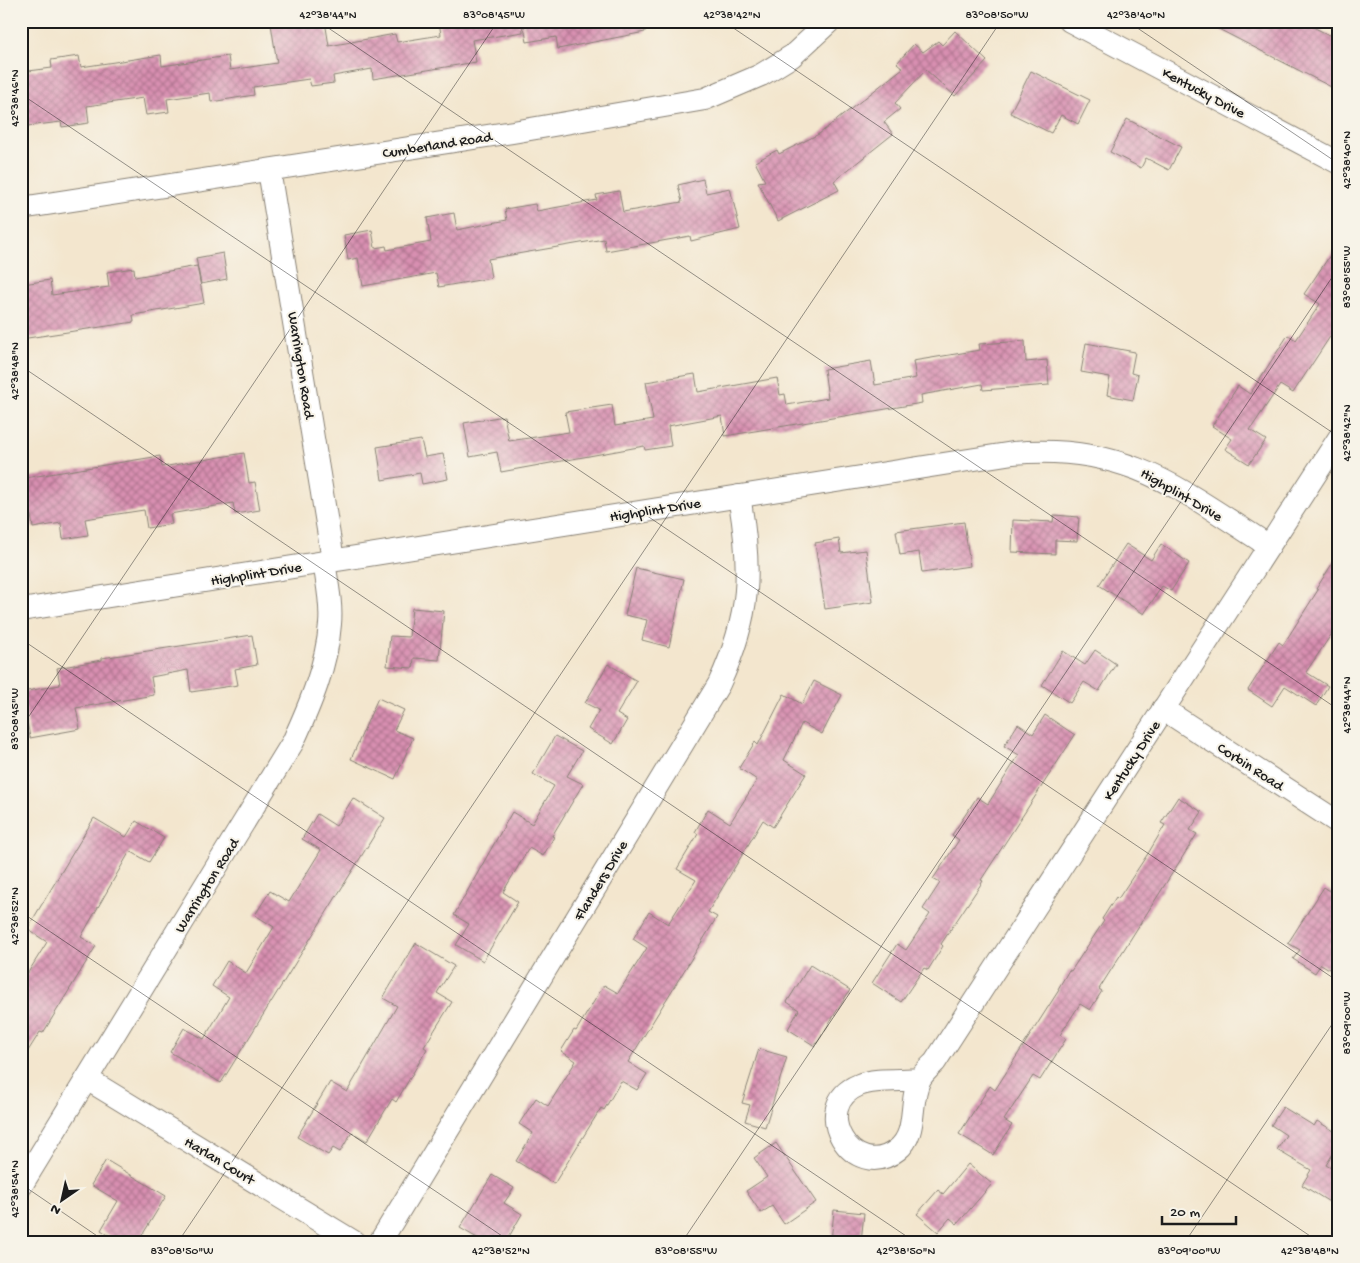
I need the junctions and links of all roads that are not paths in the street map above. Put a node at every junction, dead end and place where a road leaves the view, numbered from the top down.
1 (830, 21) edge
2 (1070, 21) edge
3 (1339, 163) edge
4 (269, 170) junction
5 (21, 208) edge
6 (1339, 438) edge
7 (740, 496) junction
8 (1269, 546) junction
9 (328, 561) junction
10 (21, 610) edge
11 (1164, 709) junction
12 (1339, 823) edge
13 (87, 1079) junction
14 (920, 1079) dead end
15 (21, 1186) edge
16 (354, 1242) edge
17 (380, 1242) edge

1 - 4 street, Cumberland Road
2 - 3 street, Kentucky Drive
4 - 5 street, Cumberland Road
4 - 9 street, Warrington Road
6 - 8 street, Kentucky Drive
7 - 8 street, Highplint Drive
7 - 9 street, Highplint Drive
7 - 17 street, Flanders Drive
8 - 11 street, Kentucky Drive
9 - 10 street, Highplint Drive
9 - 13 street, Warrington Road
11 - 12 street, Corbin Road
11 - 14 street, Kentucky Drive
13 - 15 street, Warrington Road
13 - 16 street, Harlan Court

